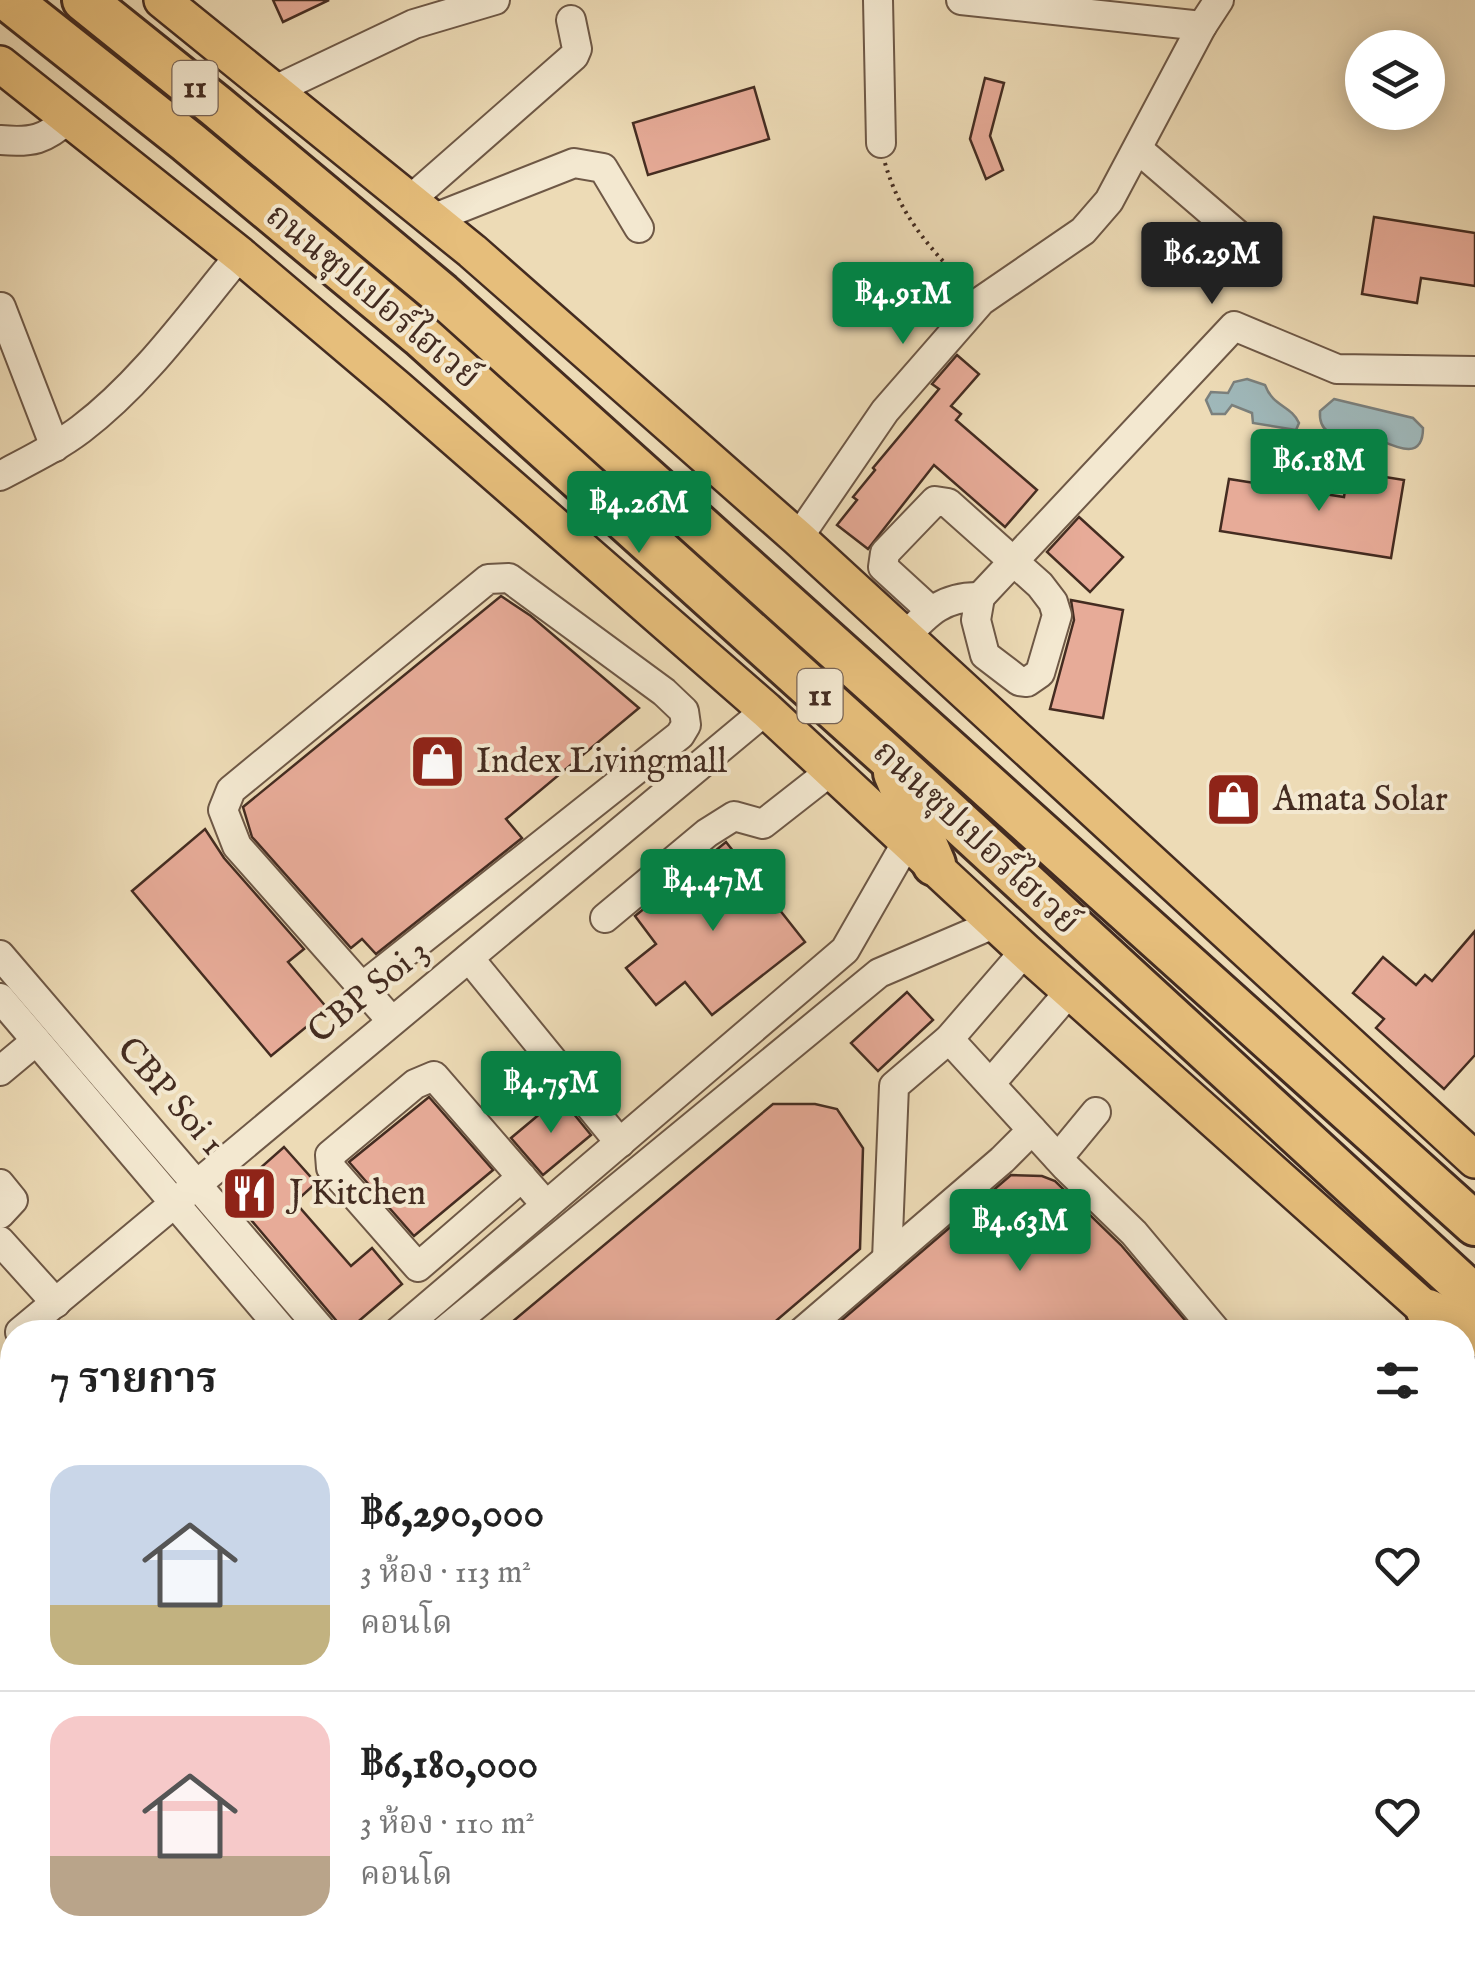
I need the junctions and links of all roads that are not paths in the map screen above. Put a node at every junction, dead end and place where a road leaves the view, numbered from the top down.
1 (9, 0) edge
2 (84, 0) edge
3 (162, 0) edge
4 (494, 0) edge
5 (878, 0) edge
6 (961, 0) edge
7 (1220, 0) edge
8 (572, 20) dead end
9 (1202, 26) junction
10 (0, 64) edge
11 (275, 90) junction
12 (69, 118) junction
13 (0, 140) edge
14 (882, 143) road end
15 (1139, 150) junction
16 (421, 210) junction
17 (639, 228) dead end
18 (1253, 248) dead end
19 (240, 255) junction
20 (1, 307) edge
21 (1475, 371) edge
22 (55, 448) junction
23 (0, 476) edge
24 (798, 538) junction
25 (1014, 561) junction
26 (980, 597) junction
27 (930, 610) junction
28 (905, 637) junction
29 (985, 655) junction
30 (962, 690) junction
31 (766, 710) junction
32 (888, 757) junction
33 (832, 770) junction
34 (921, 852) junction
35 (606, 918) dead end
36 (996, 923) junction
37 (846, 950) junction
38 (1025, 951) junction
39 (0, 955) edge
40 (469, 958) junction
41 (879, 973) junction
42 (362, 988) junction
43 (1070, 991) junction
44 (0, 998) edge
45 (391, 1020) junction
46 (949, 1039) junction
47 (36, 1041) junction
48 (0, 1071) edge
49 (990, 1083) junction
50 (1096, 1112) dead end
51 (1032, 1130) junction
52 (620, 1142) junction
53 (1058, 1158) junction
54 (1475, 1160) edge
55 (1416, 1170) junction
56 (522, 1177) junction
57 (0, 1184) edge
58 (197, 1185) junction
59 (1475, 1198) edge
60 (174, 1205) junction
61 (546, 1205) junction
62 (0, 1214) edge
63 (1475, 1224) edge
64 (0, 1241) edge
65 (887, 1259) junction
66 (1475, 1297) edge
67 (56, 1303) junction
68 (35, 1320) edge
69 (274, 1320) edge
70 (313, 1320) edge
71 (412, 1320) edge
72 (458, 1320) edge
73 (816, 1320) edge
74 (1208, 1320) edge
75 (1438, 1320) edge

1 - 32 highway, ถนนซุปเปอร์ไฮเวย์ / 11
2 - 55 highway, ถนนซุปเปอร์ไฮเวย์ / 11
3 - 11 main road
4 - 11 street
5 - 14 street
6 - 9 street
7 - 9 street
8 - 16 street
9 - 15 street
10 - 12 main road
11 - 16 main road
12 - 13 street
12 - 19 main road
15 - 18 street
15 - 24 street
16 - 17 street
16 - 24 main road
19 - 22 street
19 - 31 main road
20 - 22 street
21 - 25 street
22 - 23 street
24 - 28 main road
25 - 26 street
25 - 27 street
25 - 29 street
26 - 27 street
26 - 29 street
27 - 28 street
28 - 30 main road
29 - 30 street
30 - 54 main road
31 - 33 main road
31 - 40 street, CBP Soi 3
32 - 34 highway
32 - 66 highway, ถนนซุปเปอร์ไฮเวย์ / 11
33 - 34 main road
33 - 35 street
34 - 36 main road
34 - 37 street
36 - 38 main road
36 - 41 street
37 - 41 street
37 - 52 street
38 - 43 main road
38 - 46 street
39 - 58 street, CBP Soi 1
40 - 45 street, CBP Soi 3
40 - 52 street
41 - 72 street
42 - 42 street
42 - 45 street
43 - 49 street
43 - 75 main road
44 - 47 street, CBP Soi 1
45 - 58 street, CBP Soi 3
46 - 49 street
46 - 65 street
47 - 48 street
47 - 60 street, CBP Soi 1
49 - 51 street
50 - 53 street
51 - 53 street
51 - 65 street
52 - 61 street
53 - 74 street
55 - 59 highway
55 - 63 highway, ถนนซุปเปอร์ไฮเวย์ / 11
56 - 56 street
56 - 61 street
57 - 62 street
58 - 60 street, CBP Soi 3
58 - 70 street, CBP Soi 1
60 - 67 street, CBP Soi 3
60 - 69 street, CBP Soi 1
61 - 71 street
64 - 67 street
65 - 73 street
67 - 68 street, CBP Soi 3

